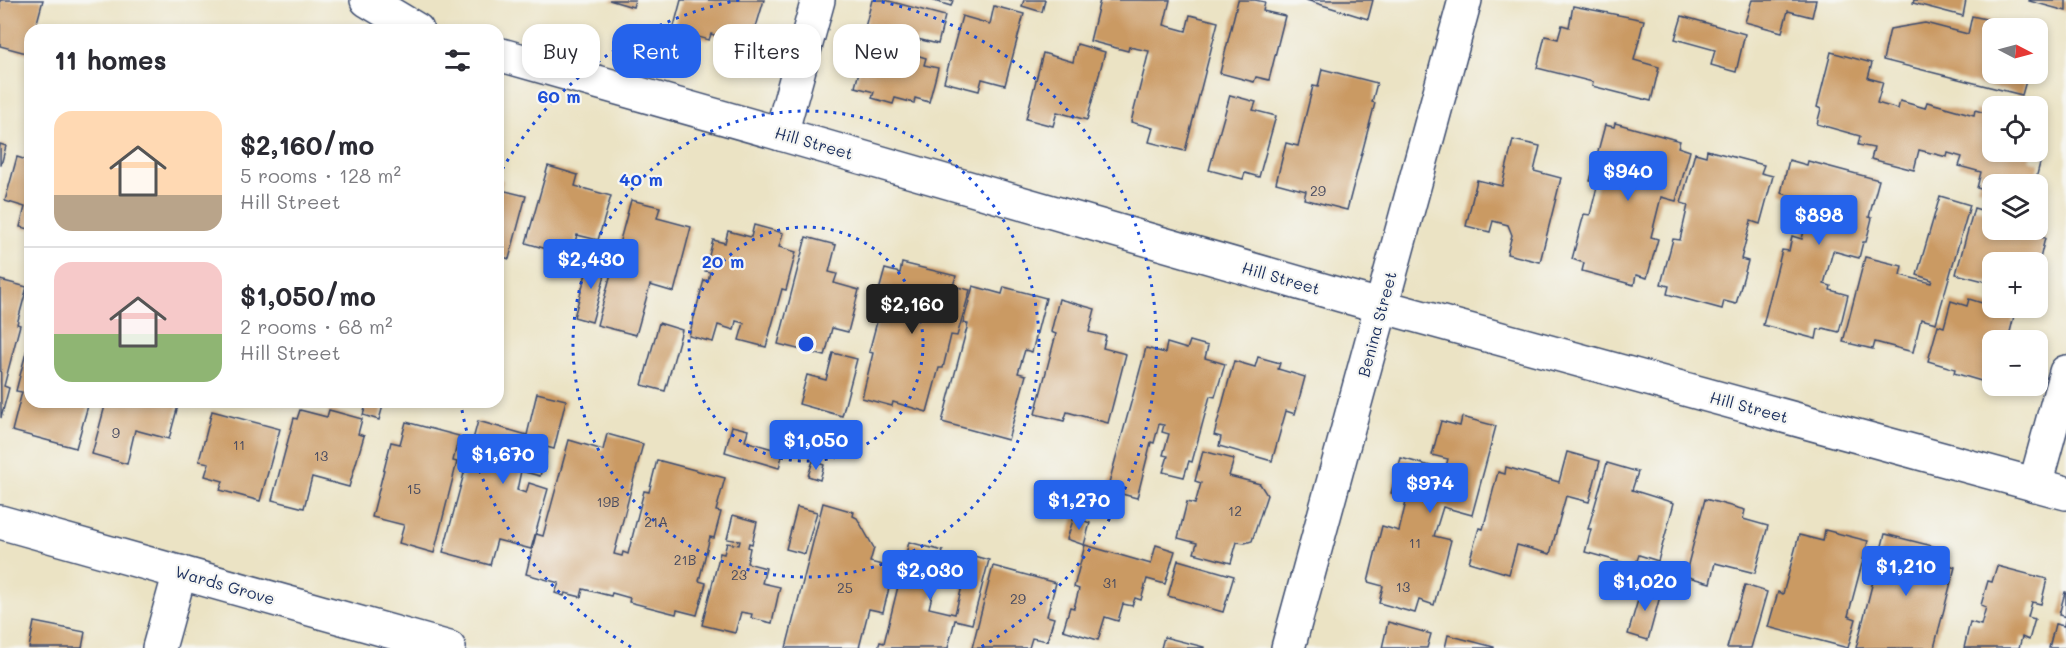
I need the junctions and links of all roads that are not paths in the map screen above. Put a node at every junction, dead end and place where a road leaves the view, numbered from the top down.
1 (367, 0) edge
2 (818, 0) edge
3 (1465, 0) edge
4 (407, 24) edge
5 (504, 56) edge
6 (781, 134) junction
7 (1382, 307) junction
8 (2066, 372) edge
9 (2035, 485) junction
10 (2066, 493) edge
11 (0, 522) edge
12 (180, 572) junction
13 (159, 648) edge
14 (449, 648) edge
15 (1287, 648) edge

1 - 4 street
2 - 6 street
3 - 7 street, Benina Street
5 - 6 street, Hill Street
6 - 7 street, Hill Street
7 - 9 street, Hill Street
7 - 15 street, Benina Street
8 - 9 street
9 - 10 street, Hill Street
11 - 12 street, Wards Grove
12 - 13 street
12 - 14 street, Wards Grove

